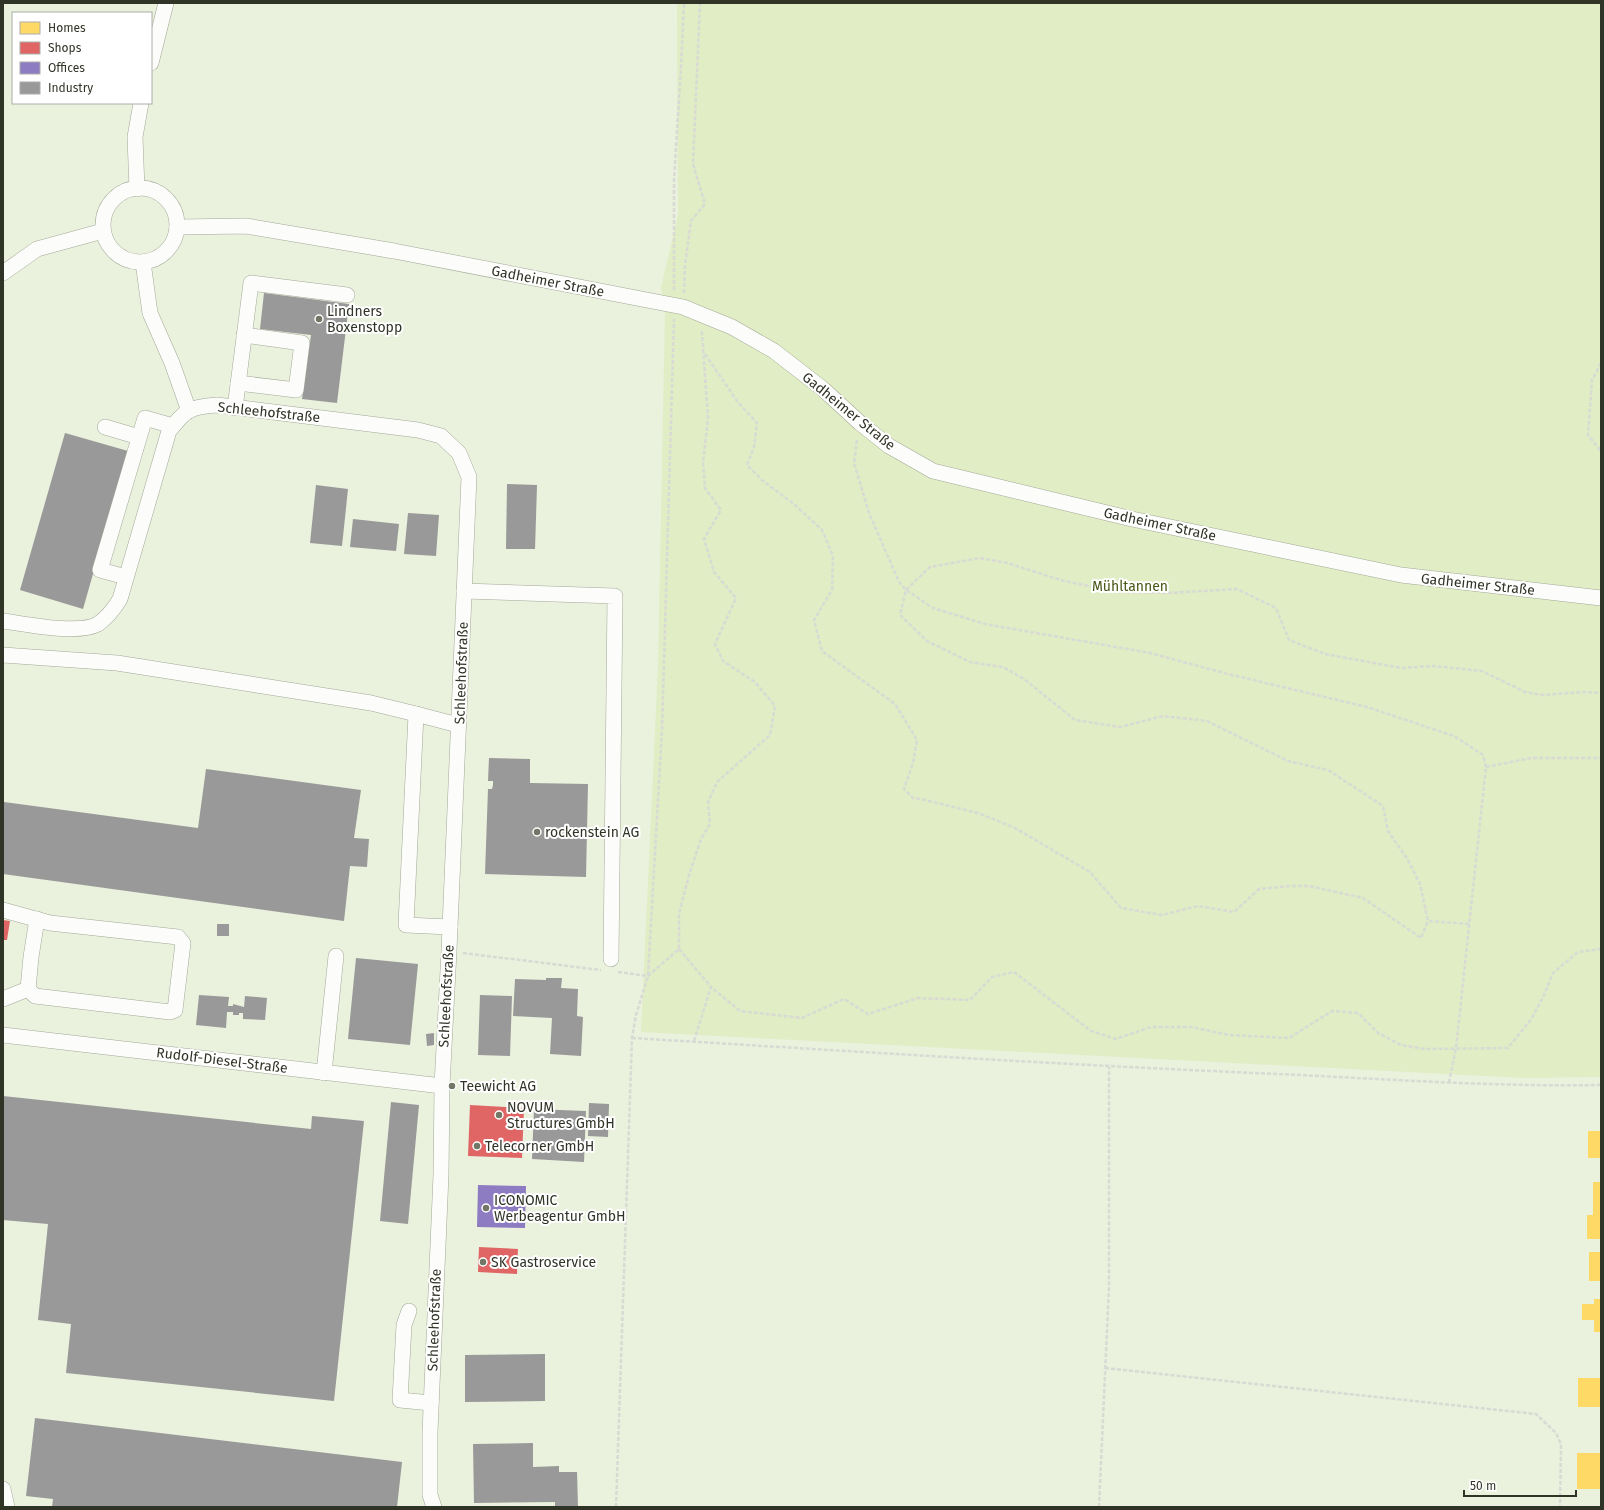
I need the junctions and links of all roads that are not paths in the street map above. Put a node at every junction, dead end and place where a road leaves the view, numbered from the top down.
1 (166, 3) edge
2 (152, 59) edge
3 (141, 104) edge
4 (137, 189) junction
5 (177, 227) junction
6 (103, 231) junction
7 (143, 262) junction
8 (3, 273) edge
9 (347, 295) dead end
10 (244, 335) junction
11 (238, 383) junction
12 (235, 408) junction
13 (189, 411) junction
14 (173, 426) junction
15 (105, 427) dead end
16 (139, 437) junction
17 (126, 577) junction
18 (464, 591) junction
19 (1601, 598) edge
20 (3, 621) edge
21 (3, 655) edge
22 (416, 714) junction
23 (458, 725) junction
24 (3, 910) edge
25 (37, 919) junction
26 (450, 927) junction
27 (336, 956) dead end
28 (610, 967) road end
29 (28, 989) junction
30 (3, 999) edge
31 (3, 1035) edge
32 (324, 1073) junction
33 (442, 1086) junction
34 (409, 1311) dead end
35 (431, 1403) junction
36 (3, 1489) edge
37 (7, 1507) edge
38 (434, 1507) edge

1 - 2 street
3 - 4 street
4 - 5 street
4 - 6 street
5 - 7 street
5 - 19 street, Gadheimer Straße
6 - 7 street
6 - 8 street
7 - 13 street
9 - 10 street
10 - 11 street
10 - 11 street
11 - 12 street
12 - 13 street, Schleehofstraße
12 - 18 street, Schleehofstraße
13 - 14 street, Schleehofstraße
14 - 16 street
14 - 17 street, Schleehofstraße
15 - 16 street
16 - 17 street
17 - 20 street, Schleehofstraße
18 - 23 street, Schleehofstraße
18 - 28 street
21 - 22 street
22 - 23 street
22 - 26 street
23 - 26 street, Schleehofstraße
24 - 25 street
25 - 29 street
25 - 29 street
26 - 33 street, Schleehofstraße
27 - 32 street
29 - 30 street
31 - 32 street, Rudolf-Diesel-Straße
32 - 33 street, Rudolf-Diesel-Straße
33 - 35 street, Schleehofstraße
34 - 35 street
35 - 38 street, Schleehofstraße
36 - 37 street

